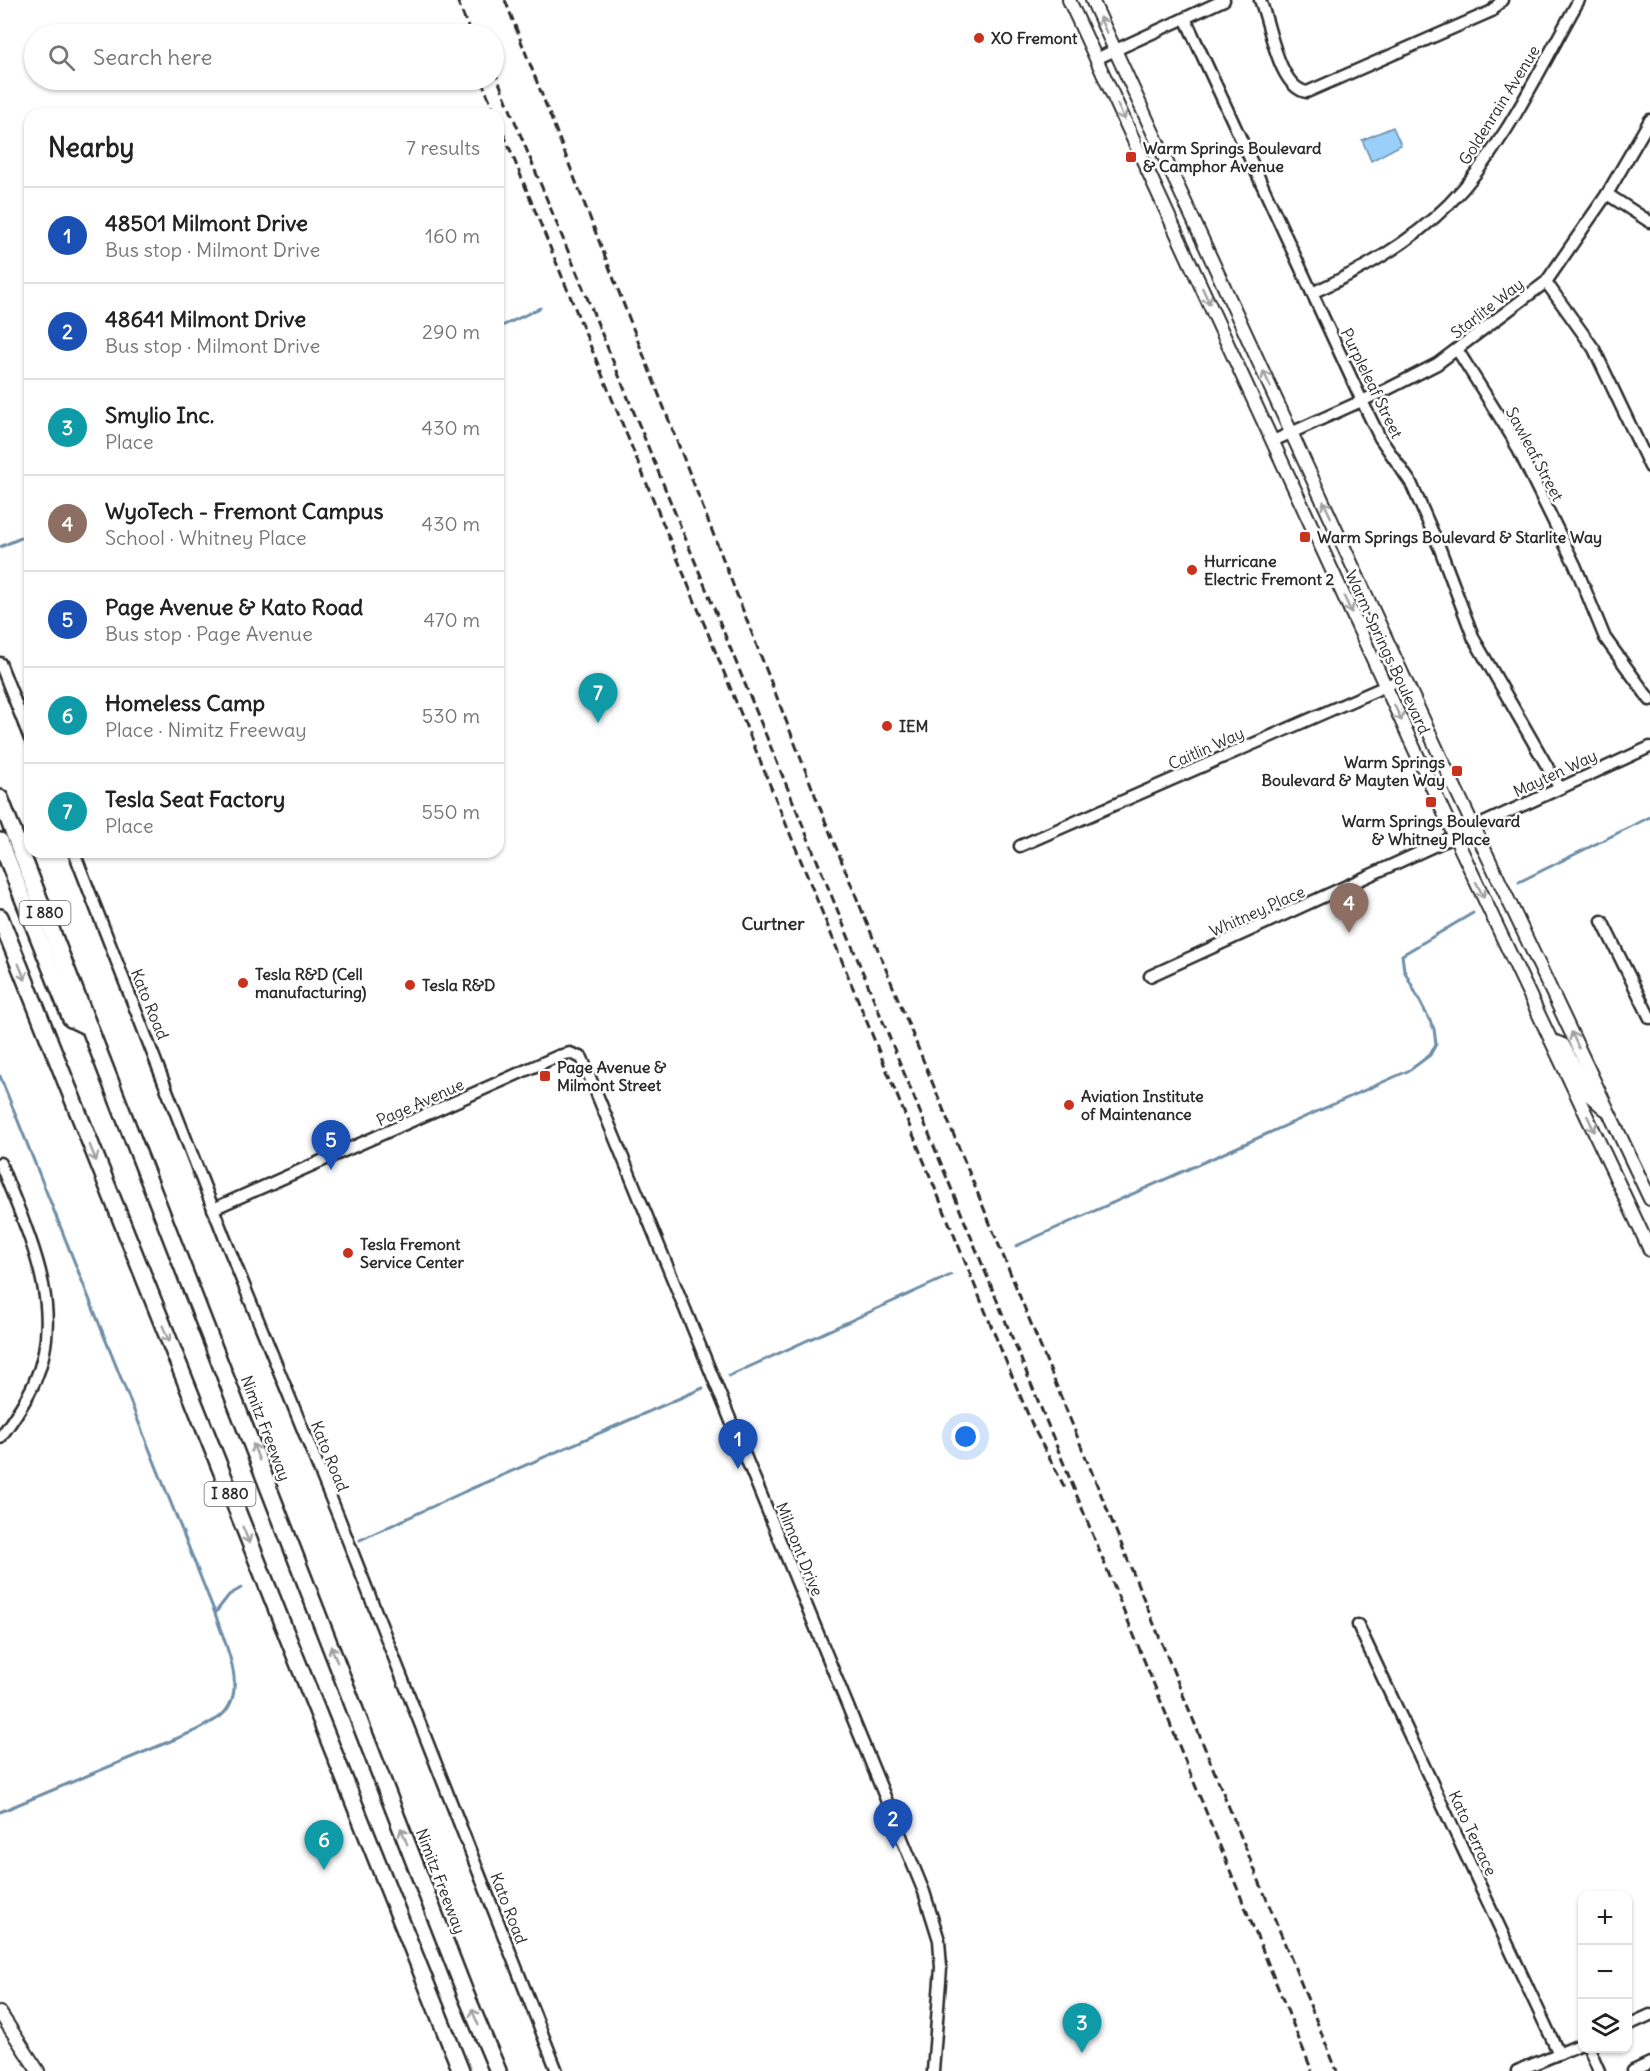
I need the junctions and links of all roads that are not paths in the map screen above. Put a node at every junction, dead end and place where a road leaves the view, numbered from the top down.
1 (1069, 0) edge
2 (1092, 0) edge
3 (1224, 0) edge
4 (1260, 0) edge
5 (1502, 0) edge
6 (1579, 0) edge
7 (1185, 18) junction
8 (1114, 50) junction
9 (1096, 59) junction
10 (1650, 120) edge
11 (1607, 194) junction
12 (1650, 222) edge
13 (1545, 282) junction
14 (1312, 293) junction
15 (1458, 351) junction
16 (1362, 401) junction
17 (1292, 432) junction
18 (1273, 441) junction
19 (1650, 467) edge
20 (0, 663) edge
21 (1404, 678) junction
22 (1386, 686) junction
23 (1650, 700) edge
24 (24, 724) edge
25 (1650, 747) edge
26 (1559, 787) junction
27 (0, 798) edge
28 (1474, 829) junction
29 (1455, 837) junction
30 (0, 841) edge
31 (1020, 846) dead end
32 (76, 858) edge
33 (0, 917) edge
34 (1602, 921) dead end
35 (1150, 976) dead end
36 (1646, 998) edge
37 (1650, 1018) edge
38 (90, 1028) junction
39 (1551, 1040) junction
40 (574, 1054) joint
41 (1609, 1111) junction
42 (0, 1164) edge
43 (1650, 1199) edge
44 (213, 1209) junction
45 (1650, 1250) edge
46 (0, 1437) edge
47 (1358, 1624) dead end
48 (0, 2013) edge
49 (1650, 2015) edge
50 (1632, 2023) edge
51 (1578, 2046) edge
52 (1591, 2053) edge
53 (1559, 2054) junction
54 (1650, 2063) edge
55 (38, 2071) edge
56 (461, 2071) edge
57 (498, 2071) edge
58 (557, 2071) edge
59 (933, 2071) edge
60 (1517, 2071) edge
61 (1599, 2071) edge
62 (1633, 2071) edge

1 - 9 main road, Warm Springs Boulevard
8 -> 2 main road, Warm Springs Boulevard
3 - 7 street
4 - 5 street
6 - 14 street, Goldenrain Avenue
7 - 8 street
7 - 14 street, Purpleleaf Street
8 - 9 street
17 -> 8 main road, Warm Springs Boulevard
9 -> 18 main road, Warm Springs Boulevard
10 - 11 street, Starlite Way
11 - 12 street
11 - 13 street, Starlite Way
13 - 15 street, Starlite Way
13 - 19 street
14 - 16 street, Purpleleaf Street
15 - 16 street, Starlite Way
15 - 23 street, Sawleaf Street
16 - 17 street, Starlite Way
16 - 26 street, Purpleleaf Street
17 - 18 street, Starlite Way
21 -> 17 main road, Warm Springs Boulevard
18 -> 22 main road, Warm Springs Boulevard
20 - 24 street
21 - 22 street, Caitlin Way
21 - 28 main road, Warm Springs Boulevard
22 -> 29 main road, Warm Springs Boulevard
22 - 31 street, Caitlin Way
25 - 26 street, Mayten Way
26 - 28 street, Mayten Way
27 - 38 highway, Nimitz Freeway / I 880
28 - 29 street, Whitney Place
41 -> 28 main road, Warm Springs Boulevard
29 - 35 street, Whitney Place
29 -> 39 main road, Warm Springs Boulevard
30 - 38 highway, I 880
32 - 44 street, Kato Road
33 -> 56 highway, I 880
34 - 36 street
36 - 37 street
57 -> 38 highway, Nimitz Freeway / I 880
39 - 41 main road
39 -> 45 main road, Warm Springs Boulevard
40 - 44 street, Page Avenue
40 - 59 street, Milmont Drive
41 - 43 main road, Warm Springs Boulevard
42 - 46 street
44 - 58 street, Kato Road
47 - 53 street, Kato Terrace
48 - 55 main road
49 - 50 street
51 - 53 street
52 - 61 street
53 - 60 street
54 - 62 street

